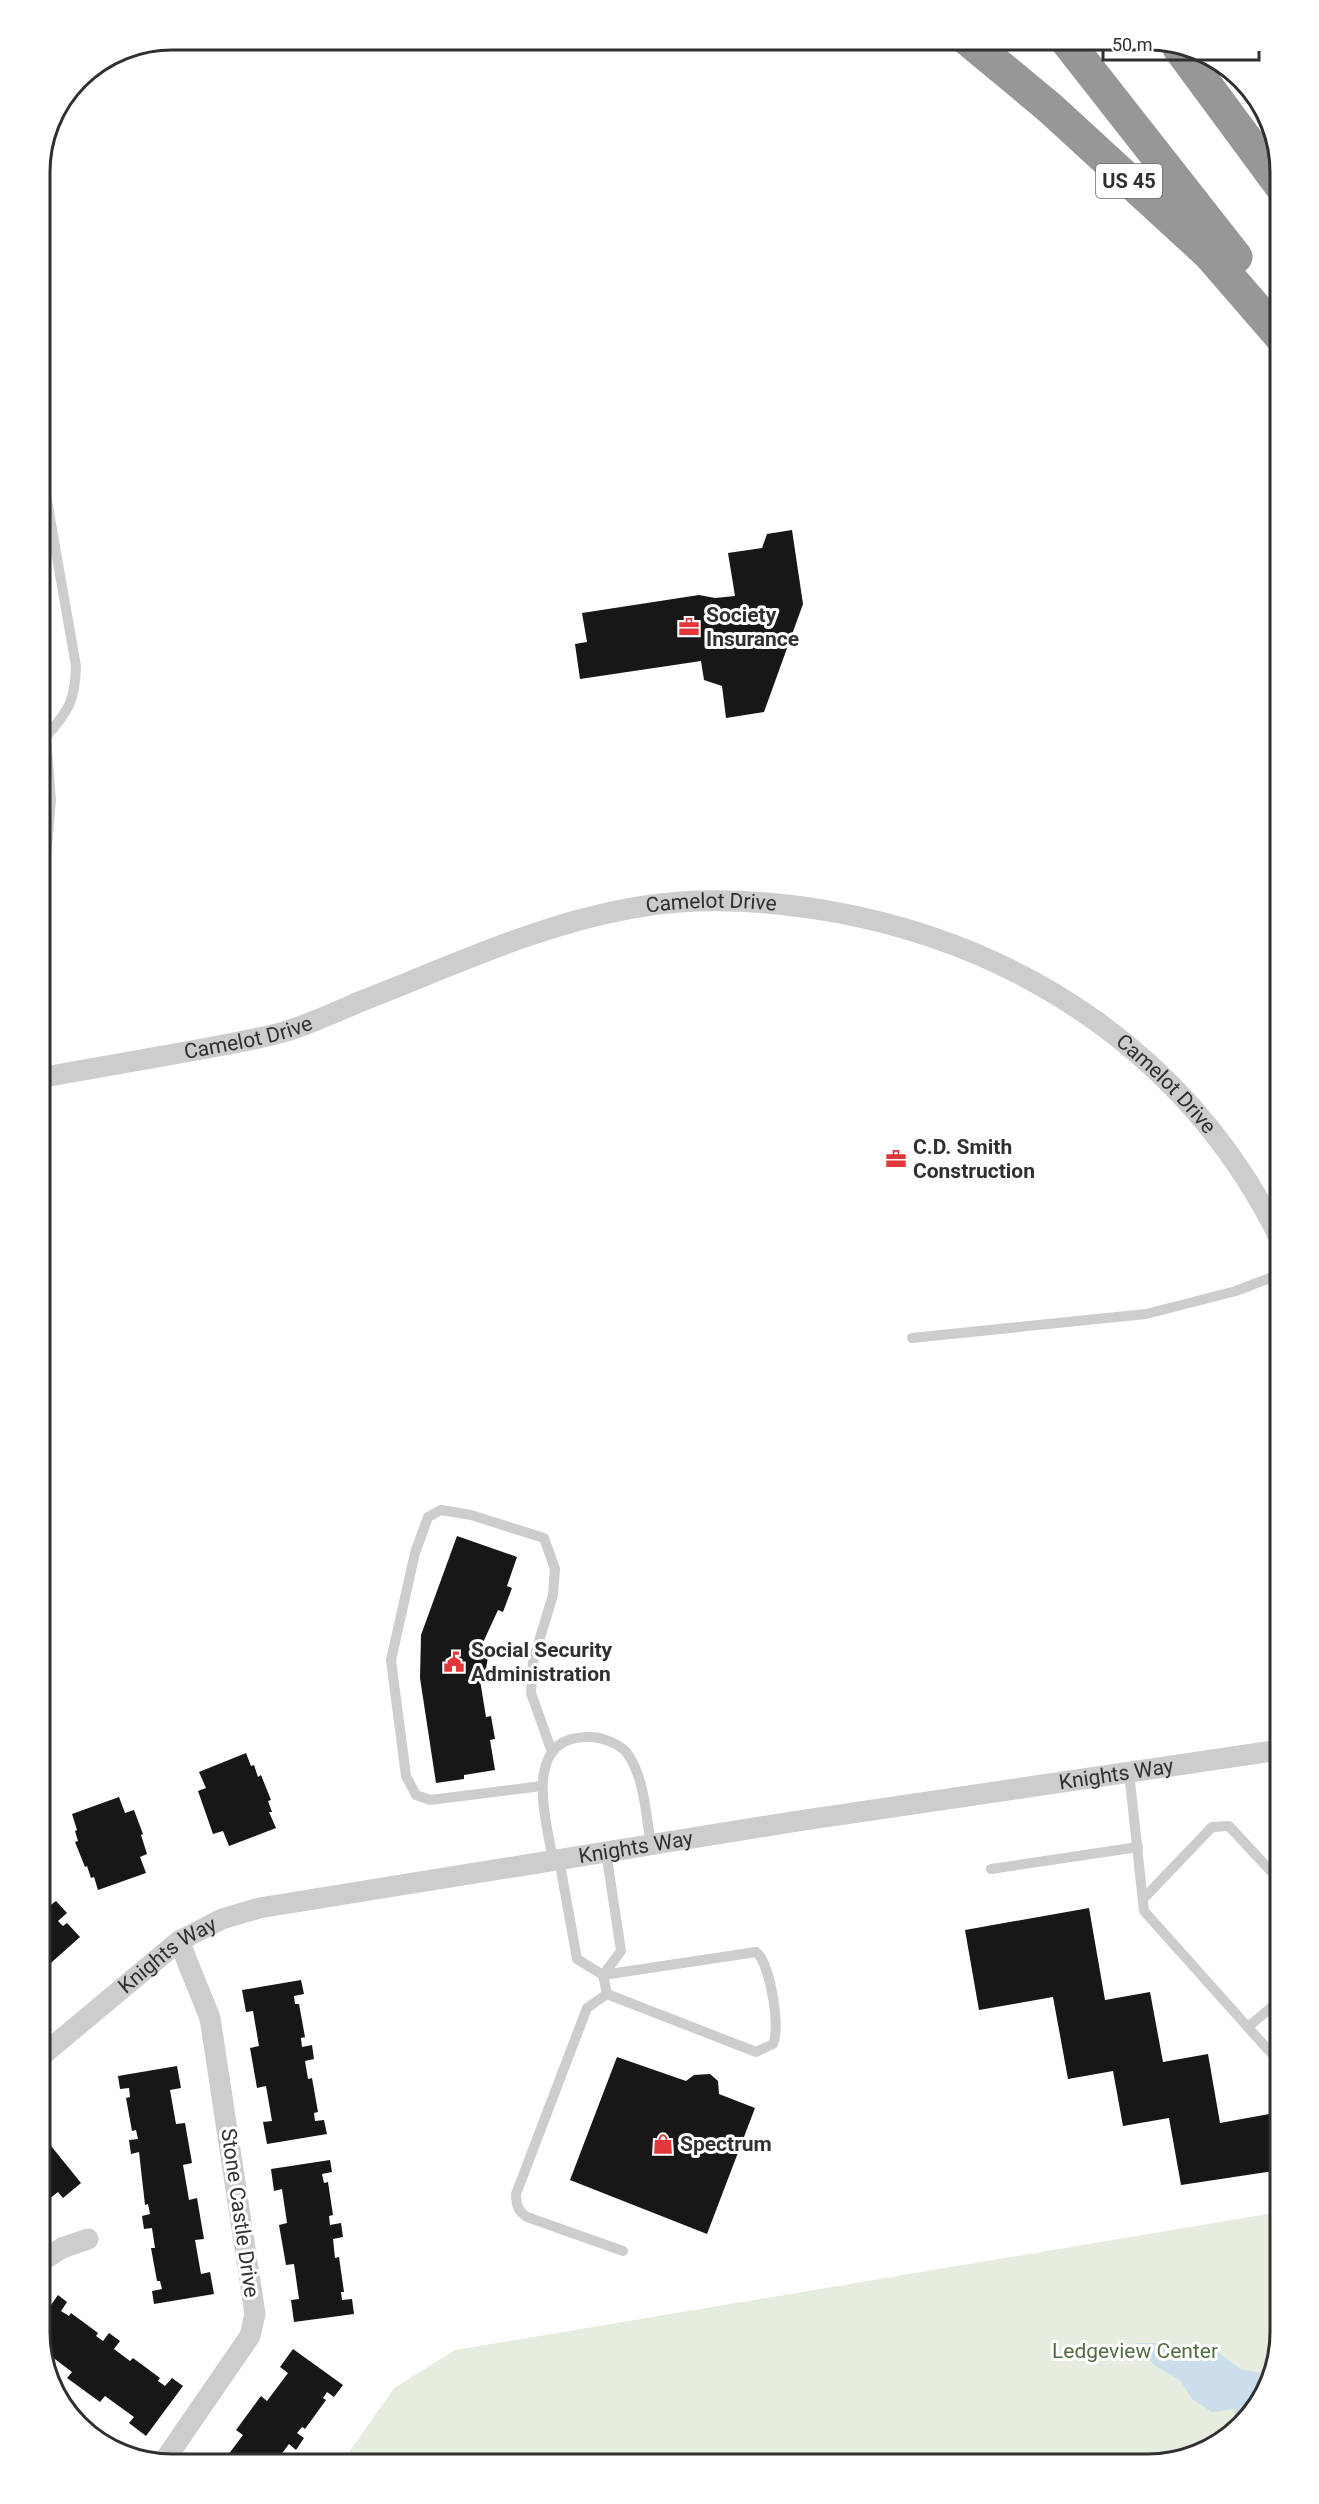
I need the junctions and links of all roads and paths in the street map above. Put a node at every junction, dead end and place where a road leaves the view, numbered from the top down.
1 (980, 50) edge
2 (1074, 50) edge
3 (1185, 56) edge
4 (1270, 171) edge
5 (1270, 300) edge
6 (1270, 324) edge
7 (50, 518) edge
8 (50, 727) edge
9 (53, 729) junction
10 (50, 732) edge
11 (50, 1076) edge
12 (1270, 1222) edge
13 (1270, 1279) edge
14 (912, 1338) dead end
15 (1270, 1751) edge
16 (552, 1752) junction
17 (1129, 1772) junction
18 (542, 1786) junction
19 (651, 1845) junction
20 (1138, 1847) junction
21 (606, 1852) junction
22 (556, 1859) junction
23 (991, 1869) dead end
24 (1270, 1870) edge
25 (1143, 1899) junction
26 (179, 1941) junction
27 (603, 1975) junction
28 (607, 1995) junction
29 (1270, 2008) edge
30 (1248, 2027) junction
31 (50, 2042) edge
32 (1270, 2052) edge
33 (88, 2239) dead end
34 (623, 2251) dead end
35 (50, 2256) edge
36 (169, 2454) edge

1 - 6 highway, US 45
2 - 5 highway
3 - 4 highway
7 - 9 lane
8 - 9 lane
9 - 10 lane
11 - 12 street, Camelot Drive
13 - 14 lane
15 - 17 street, Knights Way
16 - 18 lane
16 - 18 lane
16 - 19 lane
17 - 19 street, Knights Way
17 - 20 lane
18 - 22 lane
19 - 21 street, Knights Way
20 - 23 lane
20 - 25 lane
21 - 22 street, Knights Way
21 - 27 lane
22 - 26 street, Knights Way
22 - 27 lane
24 - 25 lane
25 - 30 lane
26 - 31 street, Knights Way
26 - 36 street, Stone Castle Drive
27 - 28 lane
27 - 28 lane
28 - 34 lane
29 - 30 lane
30 - 32 lane
33 - 35 street

